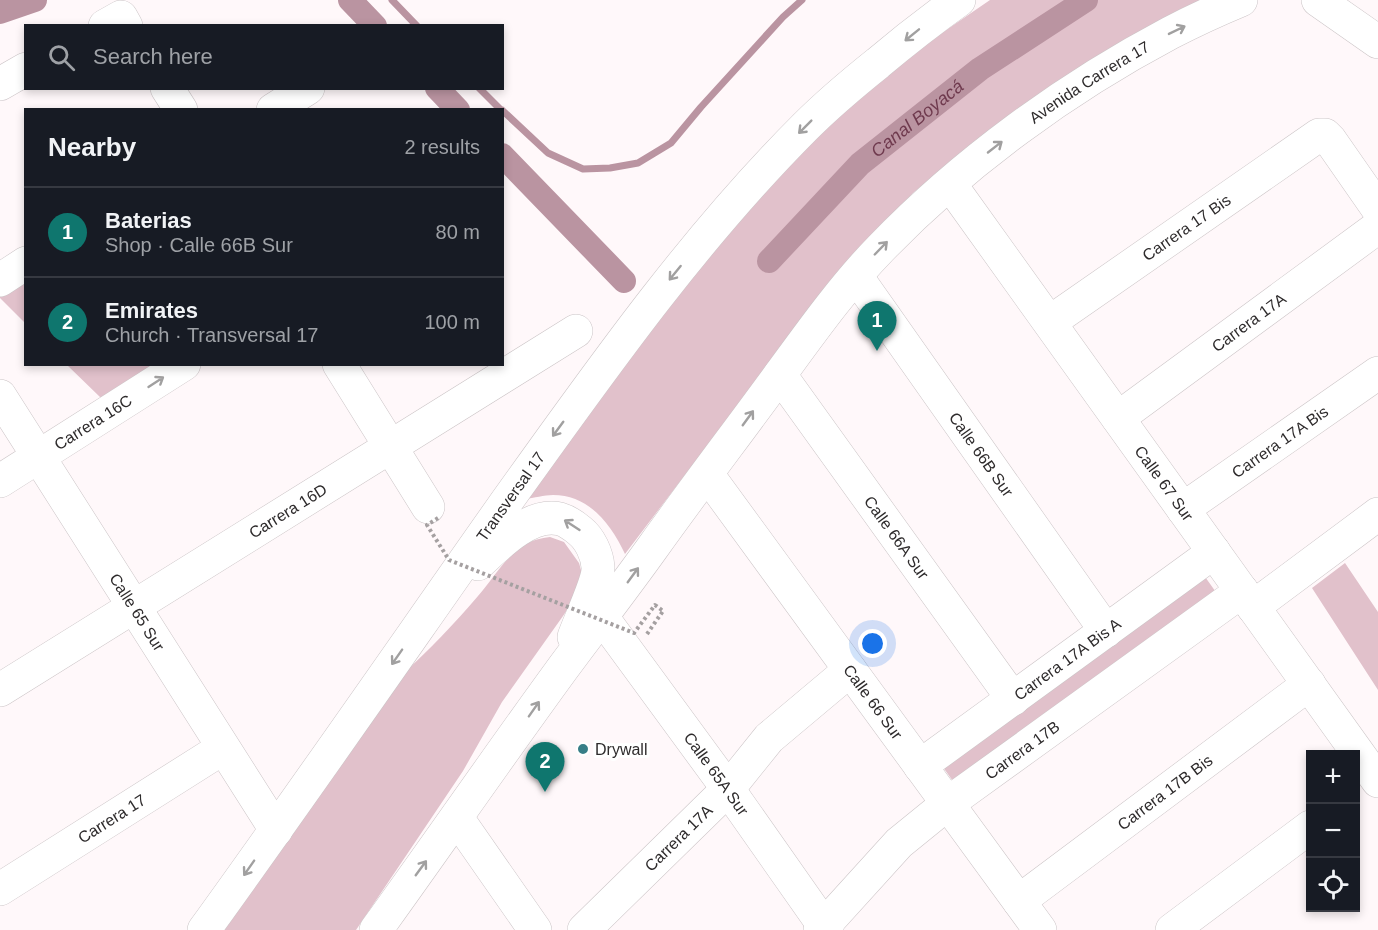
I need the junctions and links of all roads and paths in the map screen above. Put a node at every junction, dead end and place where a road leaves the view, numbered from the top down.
1 (959, 0) edge
2 (1241, 0) edge
3 (1318, 0) edge
4 (1378, 42) edge
5 (24, 70) edge
6 (0, 84) edge
7 (168, 90) edge
8 (305, 90) edge
9 (180, 108) edge
10 (276, 108) edge
11 (950, 184) junction
12 (1378, 208) edge
13 (1378, 226) edge
14 (24, 265) edge
15 (856, 276) junction
16 (0, 280) edge
17 (1050, 322) junction
18 (576, 331) dead end
19 (181, 366) edge
20 (340, 366) edge
21 (1378, 373) edge
22 (780, 375) junction
23 (0, 396) edge
24 (1118, 418) junction
25 (390, 447) junction
26 (39, 457) junction
27 (706, 474) junction
28 (0, 481) edge
29 (1184, 509) junction
30 (433, 512) joint
31 (1378, 514) edge
32 (1214, 552) junction
33 (1248, 599) junction
34 (134, 607) junction
35 (431, 610) junction
36 (602, 617) junction
37 (1106, 631) junction
38 (648, 632) dead end
39 (850, 670) junction
40 (560, 672) junction
41 (1309, 684) junction
42 (0, 690) edge
43 (1013, 699) junction
44 (223, 748) junction
45 (920, 766) junction
46 (1372, 783) edge
47 (728, 789) junction
48 (947, 804) junction
49 (457, 818) junction
50 (276, 830) junction
51 (1306, 831) edge
52 (0, 889) edge
53 (1018, 901) junction
54 (824, 929) edge
55 (204, 930) edge
56 (376, 930) edge
57 (535, 930) edge
58 (585, 930) edge
59 (1040, 930) edge
60 (1172, 930) edge

1 -> 35 main road, Transversal 17
11 -> 2 main road, Avenida Carrera 17
3 - 4 main road
5 - 6 main road
7 - 9 main road
8 - 10 main road
15 -> 11 main road
11 - 17 main road, Calle 67 Sur
12 - 17 main road, Carrera 17 Bis
13 - 24 main road, Carrera 17A
14 - 16 main road
15 - 22 main road
15 - 37 main road, Calle 66B Sur
17 - 24 main road, Calle 67 Sur
18 - 25 main road, Carrera 16D
26 -> 19 main road, Carrera 16C
20 - 25 main road
21 - 29 main road, Carrera 17A Bis
27 -> 22 main road
22 - 43 main road, Calle 66A Sur
23 - 26 main road, Calle 65 Sur
24 - 29 main road, Calle 67 Sur
25 - 30 main road
25 - 34 main road, Carrera 16D
26 - 28 main road, Carrera 16C
26 - 34 main road, Calle 65 Sur
36 -> 27 main road
27 - 39 main road, Calle 66 Sur
29 - 32 main road, Calle 67 Sur
30 - 38 path, bridge
31 - 33 main road, Carrera 17B
32 - 33 main road, Calle 67 Sur
32 - 37 main road, Carrera 17A Bis A
33 - 41 main road, Calle 67 Sur
33 - 48 main road, Carrera 17B
34 - 42 main road, Carrera 16D
34 - 44 main road, Calle 65 Sur
40 -> 35 main road
35 -> 50 main road, Transversal 17
36 - 40 main road
36 - 47 main road, Calle 65A Sur
37 - 43 main road, Carrera 17A Bis A
39 - 45 main road, Calle 66 Sur
39 - 47 main road, Carrera 17A
49 -> 40 main road
41 - 46 main road, Calle 67 Sur
41 - 53 main road, Carrera 17B Bis
43 - 45 main road, Carrera 17A Bis A
44 - 50 main road, Calle 65 Sur
44 - 52 main road, Carrera 17
45 - 48 main road, Calle 66 Sur
47 - 54 main road, Calle 65A Sur
47 - 58 main road, Carrera 17A
48 - 53 main road, Calle 66 Sur
48 - 54 main road, Carrera 17B
56 -> 49 main road
49 - 57 main road
50 -> 55 main road, Transversal 17
51 - 60 main road
53 - 59 main road, Calle 66 Sur

